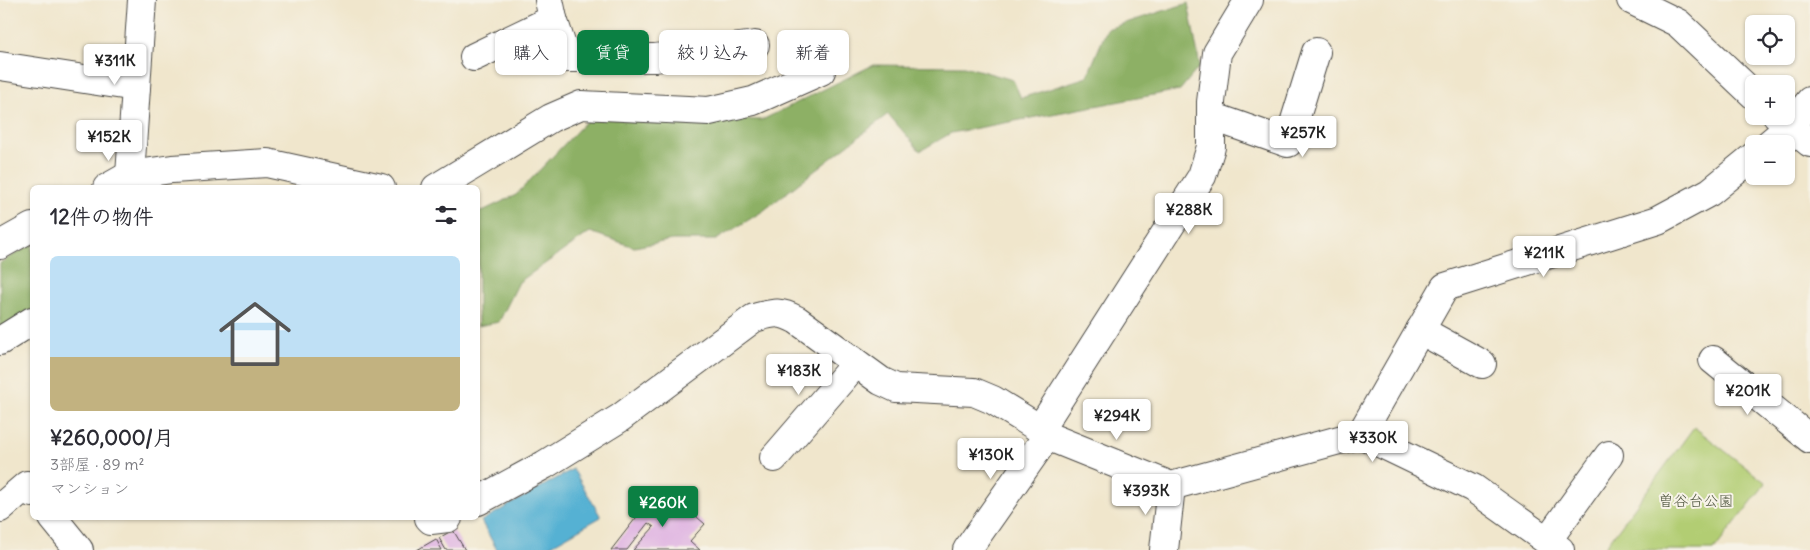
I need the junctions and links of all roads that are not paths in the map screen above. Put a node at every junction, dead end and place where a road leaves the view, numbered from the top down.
1 (142, 0) edge
2 (1249, 0) edge
3 (1631, 0) edge
4 (551, 10) edge
5 (1316, 52) dead end
6 (474, 57) dead end
7 (659, 57) edge
8 (0, 66) edge
9 (812, 75) edge
10 (136, 86) junction
11 (1745, 86) edge
12 (1810, 102) edge
13 (1211, 116) junction
14 (1786, 133) edge
15 (1745, 163) edge
16 (130, 175) junction
17 (112, 185) edge
18 (366, 185) edge
19 (441, 185) edge
20 (30, 229) edge
21 (0, 245) edge
22 (30, 322) edge
23 (1420, 330) junction
24 (0, 341) edge
25 (1713, 360) dead end
26 (856, 363) junction
27 (1482, 364) dead end
28 (1044, 432) junction
29 (1361, 434) junction
30 (1810, 439) edge
31 (1609, 455) dead end
32 (774, 458) dead end
33 (1171, 486) junction
34 (30, 490) edge
35 (480, 500) edge
36 (0, 508) edge
37 (55, 520) edge
38 (1554, 545) edge
39 (79, 550) edge
40 (967, 550) edge
41 (1164, 550) edge

1 - 10 street
2 - 13 street
3 - 11 street
4 - 6 street
4 - 7 street
5 - 13 street
8 - 10 street
9 - 19 street
10 - 16 street
12 - 14 street
13 - 28 street
15 - 23 street
16 - 17 street
16 - 18 street
20 - 21 street
22 - 24 street
23 - 27 street
23 - 29 street
25 - 30 street
26 - 28 street
26 - 32 street
26 - 35 street
28 - 33 street
28 - 40 street
29 - 33 street
29 - 38 street
31 - 38 street
33 - 41 street
34 - 36 street
37 - 39 street

